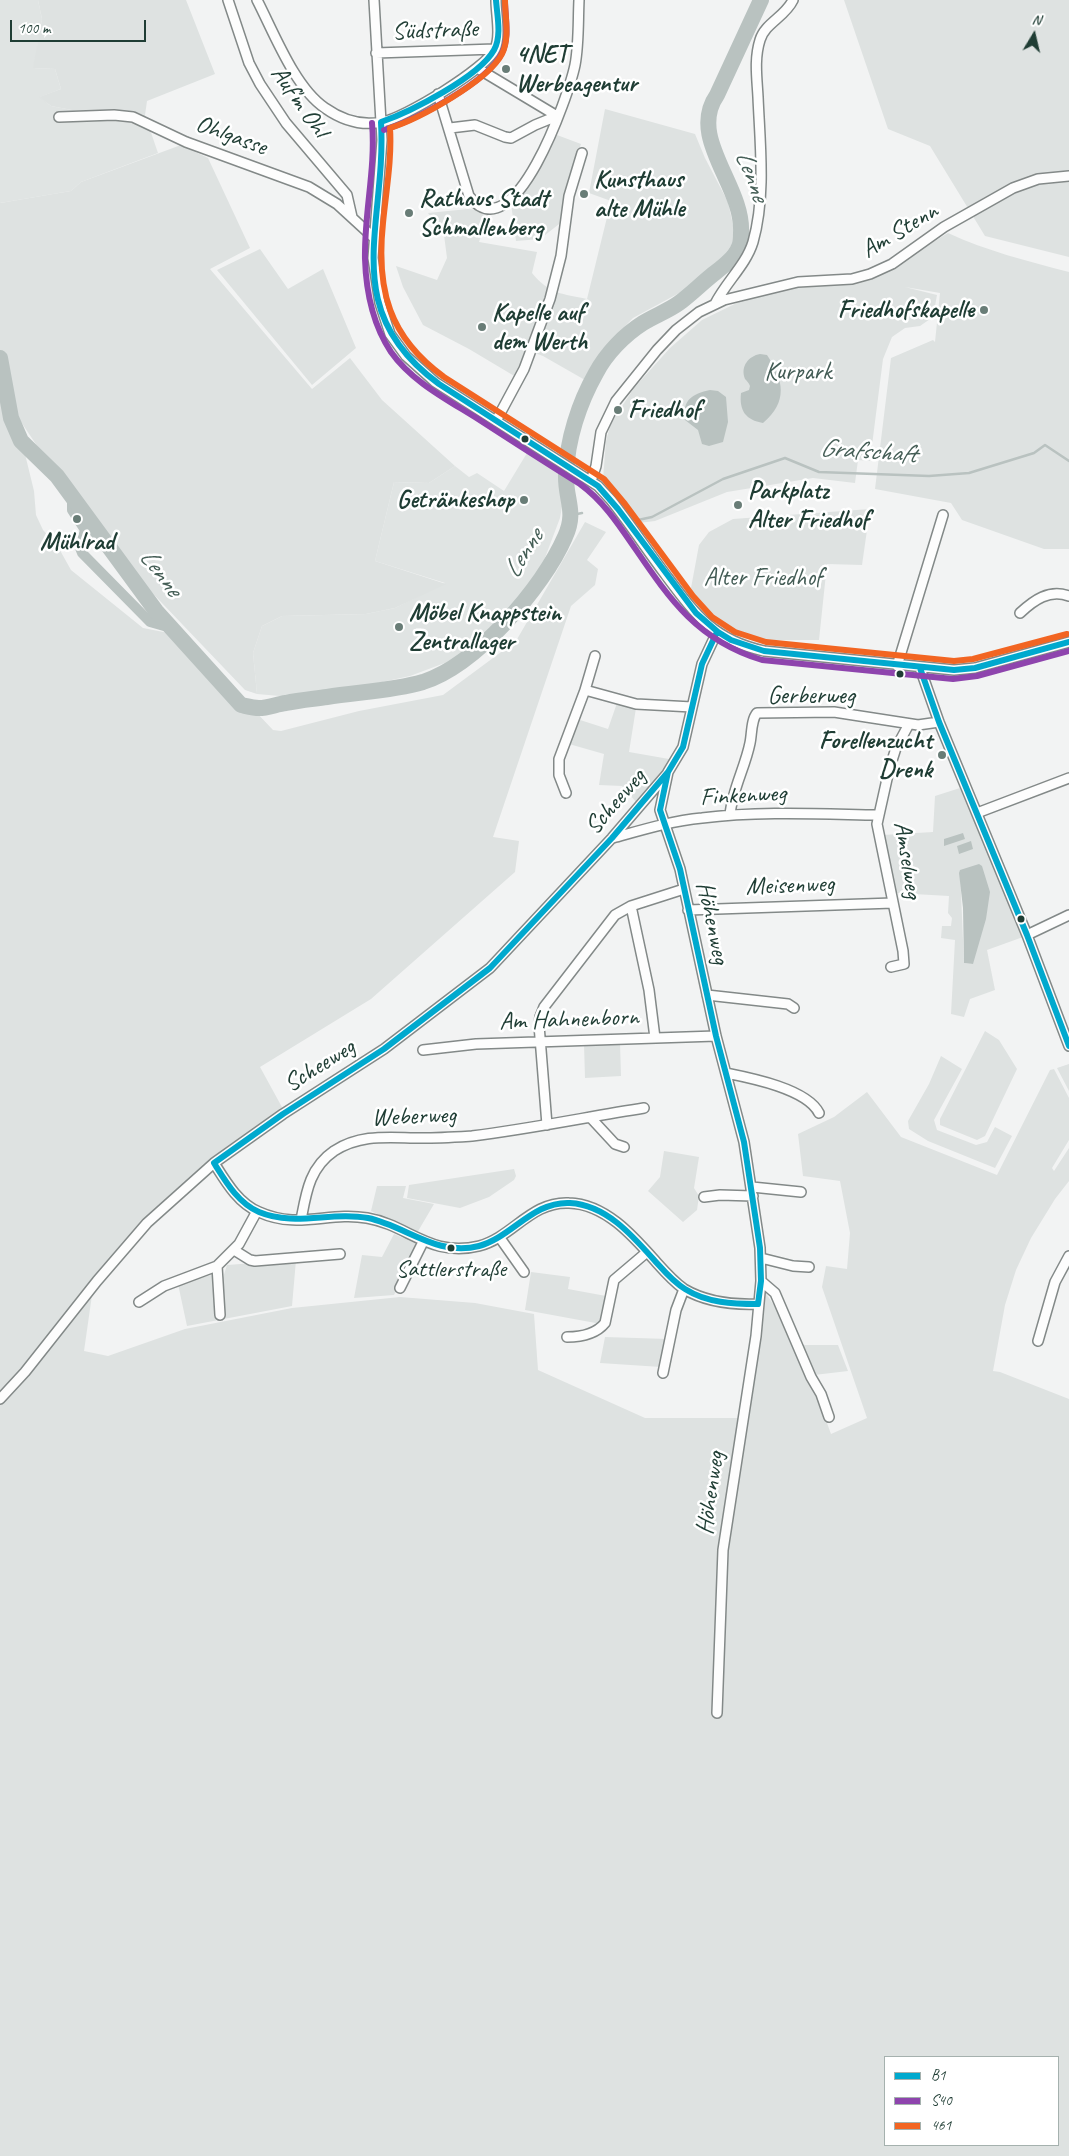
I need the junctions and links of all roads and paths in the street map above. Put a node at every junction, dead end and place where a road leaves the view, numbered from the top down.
1 (228, 0) edge
2 (257, 0) edge
3 (374, 0) edge
4 (496, 0) edge
5 (580, 0) edge
6 (793, 0) edge
7 (495, 50) junction
8 (376, 53) junction
9 (477, 68) junction
10 (438, 94) junction
11 (557, 116) junction
12 (59, 117) dead end
13 (381, 122) junction
14 (450, 128) junction
15 (582, 153) dead end
16 (1069, 176) edge
17 (352, 218) junction
18 (373, 237) junction
19 (715, 304) junction
20 (496, 421) junction
21 (588, 479) junction
22 (943, 515) dead end
23 (1069, 596) edge
24 (1020, 613) dead end
25 (717, 632) junction
26 (1069, 642) edge
27 (595, 656) dead end
28 (897, 666) junction
29 (920, 668) junction
30 (584, 690) junction
31 (692, 707) junction
32 (939, 722) junction
33 (909, 724) junction
34 (668, 772) junction
35 (1069, 778) edge
36 (566, 793) dead end
37 (977, 813) junction
38 (730, 815) junction
39 (878, 815) junction
40 (664, 824) junction
41 (612, 838) junction
42 (684, 890) junction
43 (893, 903) junction
44 (631, 906) junction
45 (688, 910) junction
46 (1069, 915) edge
47 (1027, 935) junction
48 (891, 967) dead end
49 (707, 995) junction
50 (794, 1008) dead end
51 (716, 1036) junction
52 (654, 1038) junction
53 (542, 1042) junction
54 (1069, 1046) edge
55 (423, 1050) dead end
56 (726, 1073) junction
57 (644, 1108) dead end
58 (820, 1113) dead end
59 (590, 1117) junction
60 (547, 1125) junction
61 (624, 1147) dead end
62 (214, 1163) junction
63 (752, 1192) junction
64 (801, 1192) dead end
65 (704, 1197) dead end
66 (257, 1212) junction
67 (300, 1220) junction
68 (500, 1238) junction
69 (424, 1242) junction
70 (234, 1250) junction
71 (648, 1252) junction
72 (340, 1254) dead end
73 (1069, 1256) edge
74 (761, 1258) junction
75 (217, 1266) junction
76 (809, 1267) dead end
77 (524, 1272) dead end
78 (761, 1281) junction
79 (400, 1288) dead end
80 (684, 1289) junction
81 (139, 1302) dead end
82 (758, 1304) junction
83 (220, 1315) dead end
84 (567, 1337) dead end
85 (1038, 1341) dead end
86 (663, 1373) dead end
87 (0, 1399) edge
88 (829, 1417) dead end
89 (717, 1713) dead end

1 - 17 street, Auf'm Ohl
2 - 13 street
3 - 8 street
4 - 7 street
5 - 11 street
6 - 19 street, Am Stenn
7 - 8 street, Südstraße
7 - 9 street
8 - 13 street
9 - 10 street
9 - 11 street
10 - 13 street
10 - 14 street
11 - 14 street
11 - 14 street
12 - 17 street, Ohlgasse
13 - 18 street
15 - 20 street
16 - 19 street, Am Stenn
17 - 18 street, Ohlgasse
18 - 20 street
19 - 21 street, Am Stenn
20 - 21 street
21 - 25 street
22 - 28 street
23 - 24 street
25 - 28 street
25 - 31 street, Höhenweg
26 - 29 street
27 - 30 street
28 - 29 street
29 - 32 street
30 - 31 street
30 - 36 street
31 - 34 street, Höhenweg
32 - 33 street, Gerberweg
32 - 37 street
33 - 38 street, Gerberweg
33 - 39 street, Amselweg
34 - 40 street, Höhenweg
34 - 41 street, Scheeweg
35 - 37 street
37 - 47 street
38 - 39 street, Finkenweg
38 - 40 street, Finkenweg
39 - 43 street, Amselweg
40 - 41 street, Finkenweg
40 - 42 street, Höhenweg
41 - 62 street, Scheeweg
42 - 44 street
42 - 45 street, Höhenweg
43 - 45 street, Meisenweg
43 - 48 street, Amselweg
44 - 52 street
44 - 53 street
45 - 49 street, Höhenweg
46 - 47 street
47 - 54 street
49 - 50 street, Höhenweg
49 - 51 street, Höhenweg
51 - 52 street, Am Hahnenborn
51 - 56 street, Höhenweg
52 - 53 street, Am Hahnenborn
53 - 55 street, Am Hahnenborn
53 - 60 street
56 - 58 street
56 - 63 street, Höhenweg
57 - 59 street, Weberweg
59 - 60 street, Weberweg
59 - 61 street
60 - 67 street, Weberweg
62 - 66 street
62 - 87 street, Scheeweg
63 - 64 street
63 - 65 street
63 - 74 street, Höhenweg
66 - 67 street
66 - 70 street
67 - 69 street
68 - 69 street
68 - 71 street
68 - 77 street
69 - 79 street
70 - 72 street
70 - 75 street
71 - 80 street
71 - 84 street
73 - 85 street
74 - 76 street
74 - 78 street, Höhenweg
75 - 81 street
75 - 83 street
78 - 82 street, Höhenweg
78 - 88 street
80 - 82 street
80 - 86 street
82 - 89 street, Höhenweg

